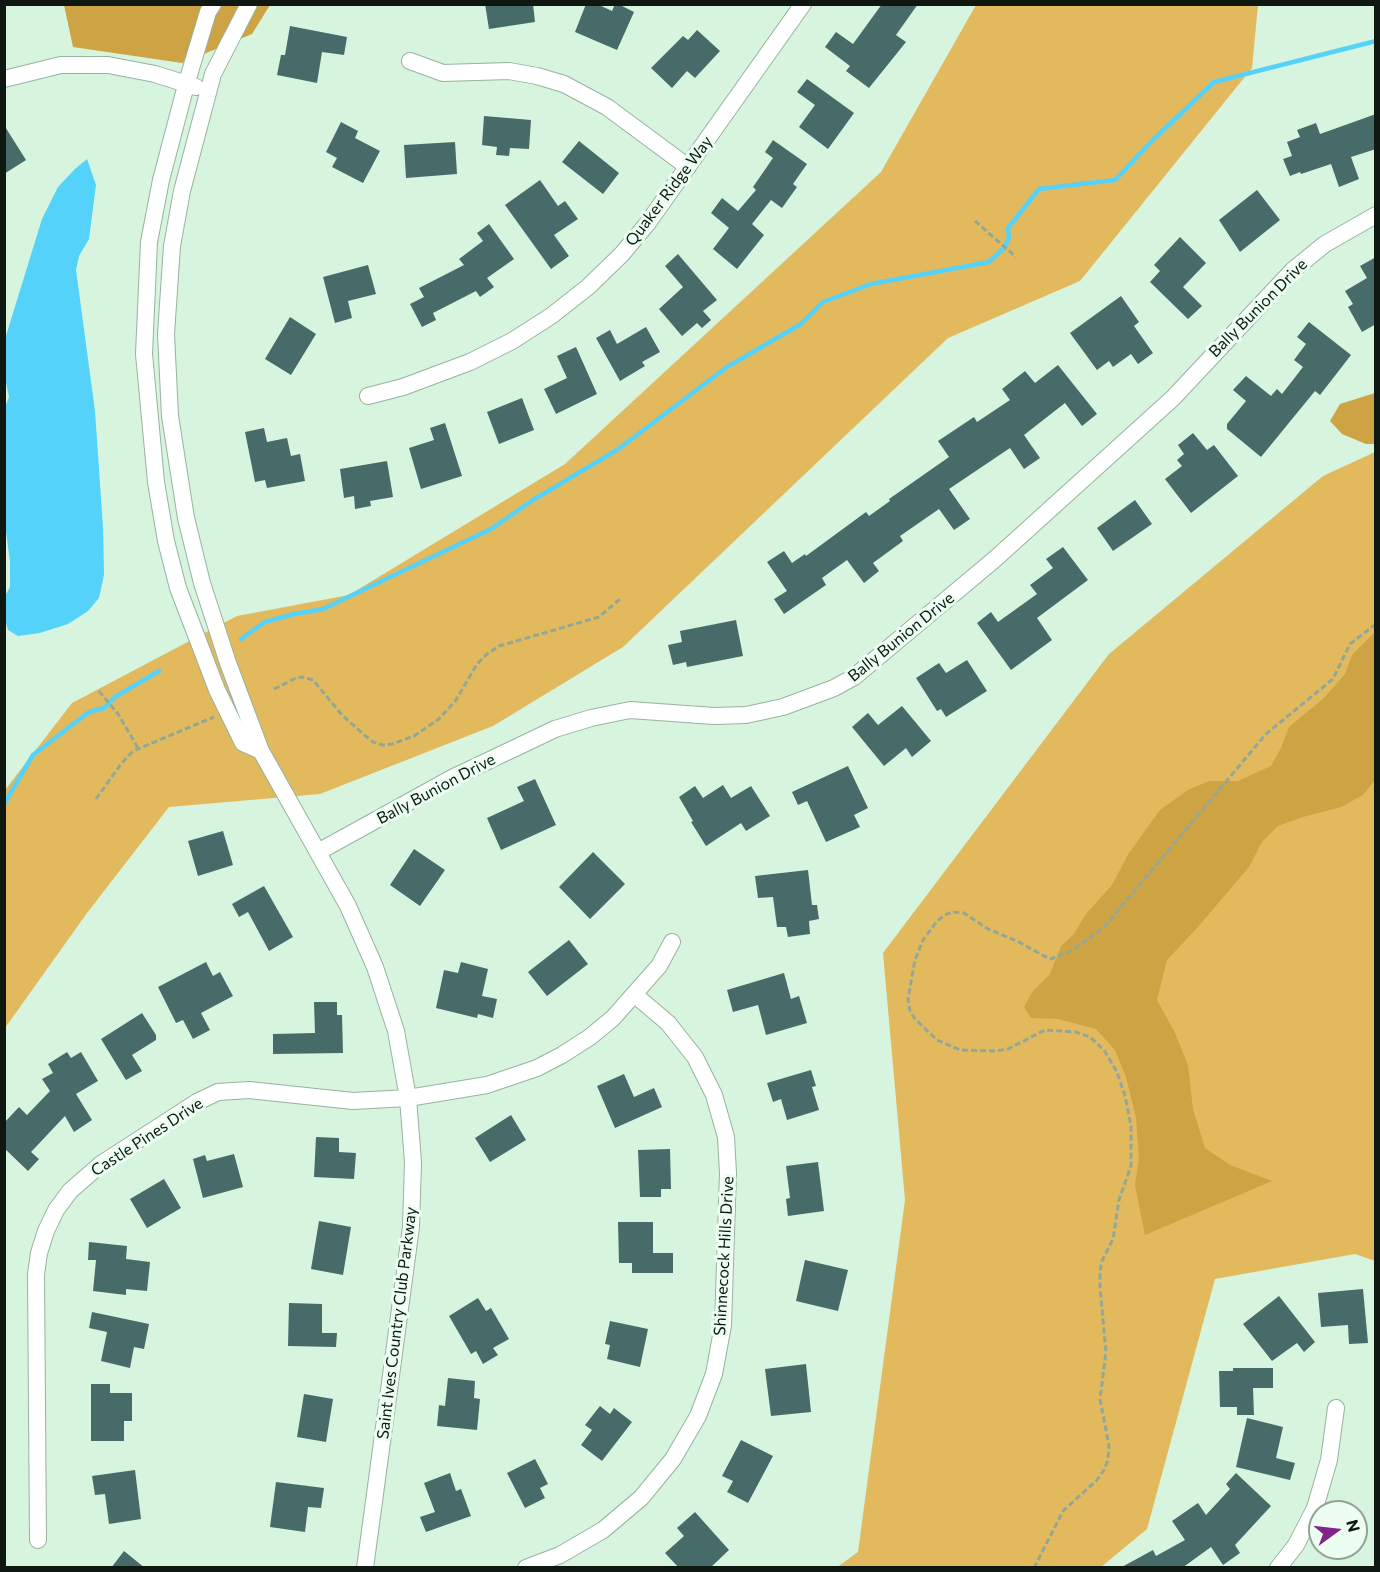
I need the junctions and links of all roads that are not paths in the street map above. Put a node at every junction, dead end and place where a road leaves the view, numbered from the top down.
1 (213, 4) edge
2 (249, 4) edge
3 (803, 4) edge
4 (410, 61) dead end
5 (4, 79) edge
6 (186, 85) junction
7 (209, 90) junction
8 (688, 167) junction
9 (1376, 215) edge
10 (368, 396) dead end
11 (261, 751) junction
12 (318, 852) junction
13 (672, 942) dead end
14 (635, 995) junction
15 (408, 1098) junction
16 (1336, 1408) dead end
17 (38, 1540) dead end
18 (365, 1568) edge
19 (526, 1568) edge
20 (1278, 1568) edge

1 - 6 street, Saint Ives Country Club Parkway
2 - 7 street, Saint Ives Country Club Parkway
3 - 8 street, Quaker Ridge Way
4 - 8 street
5 - 6 street
6 - 7 street
6 - 11 street, Saint Ives Country Club Parkway
7 - 11 street, Saint Ives Country Club Parkway
8 - 10 street, Quaker Ridge Way
9 - 12 street, Bally Bunion Drive
11 - 12 street, Saint Ives Country Club Parkway
12 - 15 street, Saint Ives Country Club Parkway
13 - 14 street, Castle Pines Drive
14 - 15 street, Castle Pines Drive
14 - 19 street, Shinnecock Hills Drive
15 - 17 street, Castle Pines Drive
15 - 18 street, Saint Ives Country Club Parkway
16 - 20 street

